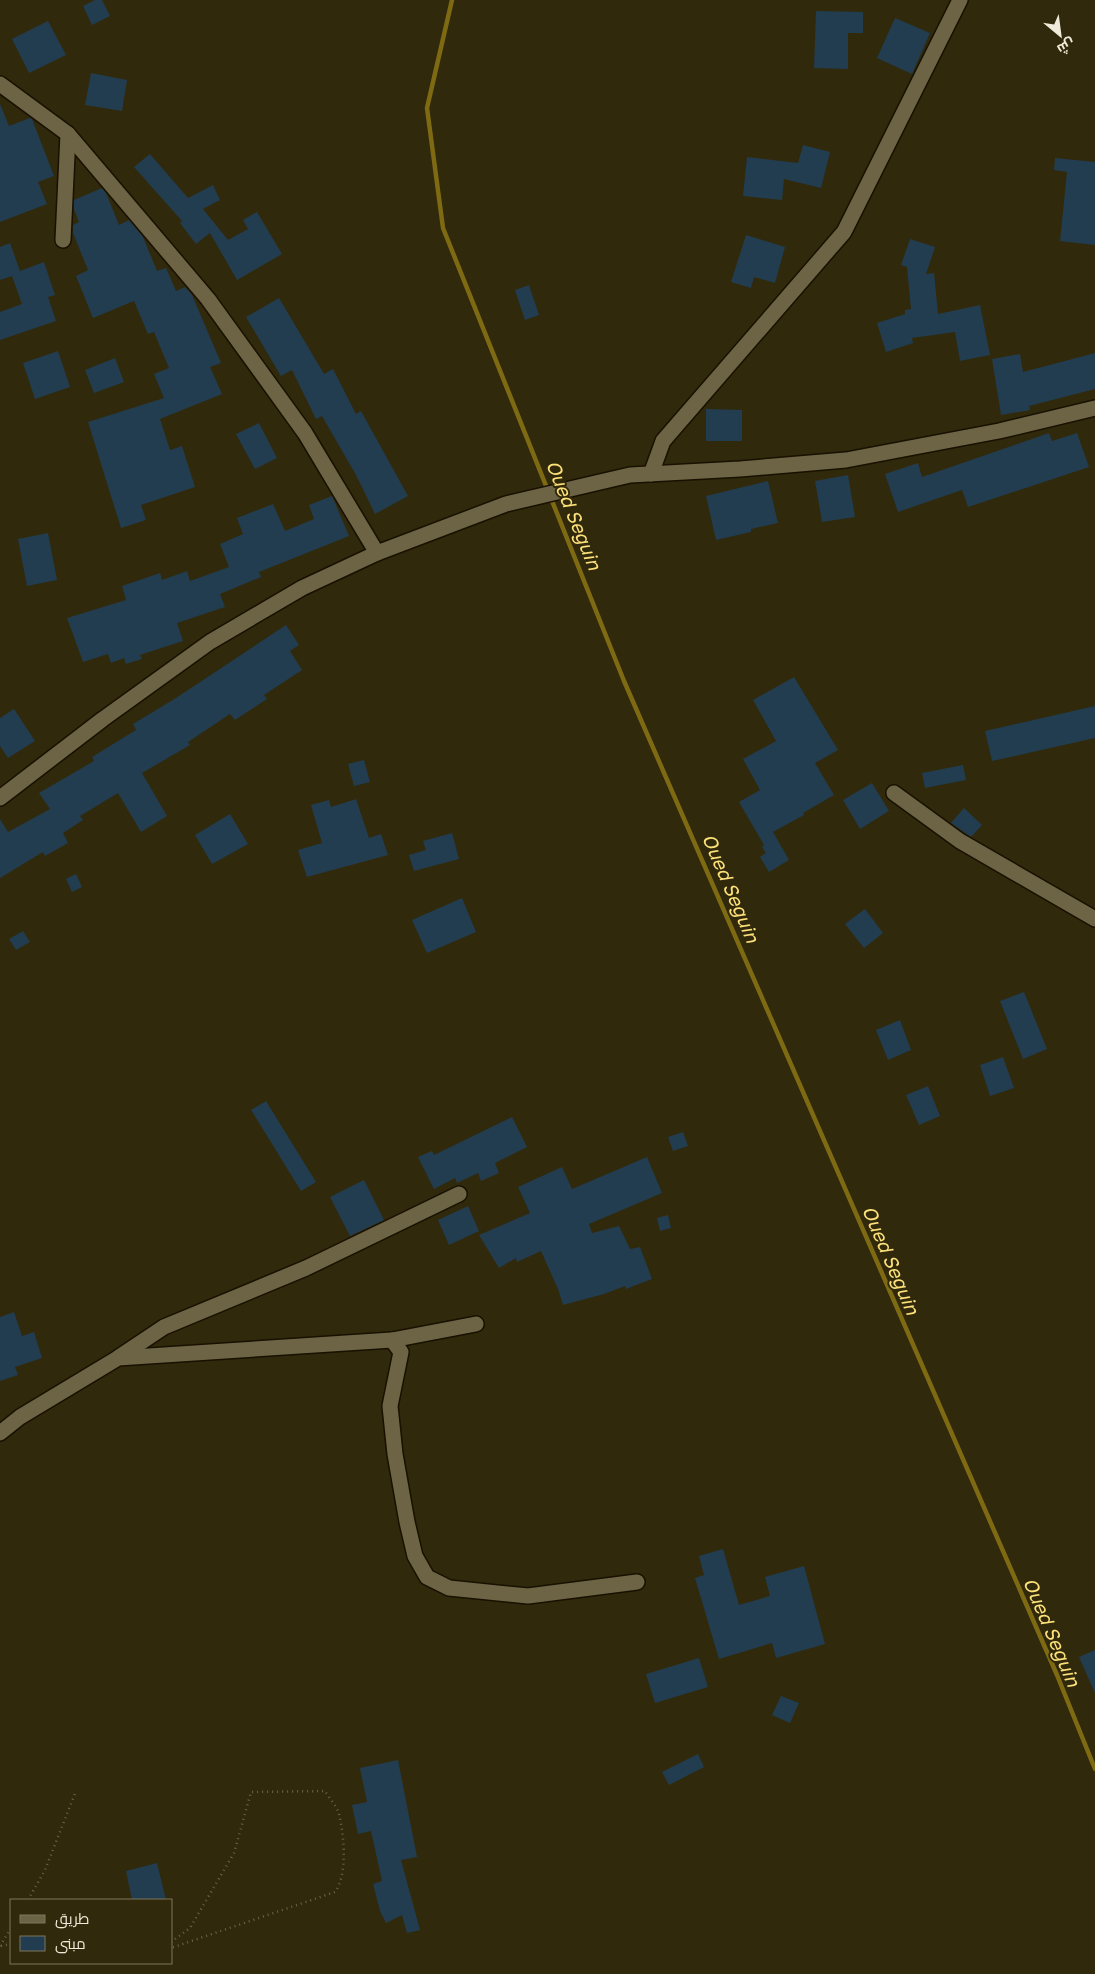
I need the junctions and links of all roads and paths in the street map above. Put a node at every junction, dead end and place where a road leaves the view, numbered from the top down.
1 (960, 0) edge
2 (0, 84) edge
3 (68, 134) junction
4 (63, 240) dead end
5 (1095, 408) edge
6 (652, 474) junction
7 (378, 553) junction
8 (894, 793) dead end
9 (0, 798) edge
10 (1095, 919) edge
11 (459, 1194) dead end
12 (476, 1324) dead end
13 (392, 1340) junction
14 (118, 1358) junction
15 (0, 1433) edge
16 (637, 1582) dead end
17 (76, 1791) dead end
18 (29, 1899) edge
19 (10, 1930) edge
20 (172, 1941) edge
21 (0, 1946) edge
22 (172, 1948) edge

1 - 6 street
2 - 3 street
3 - 4 street
3 - 7 street
5 - 6 street
6 - 7 street
7 - 9 street
8 - 10 street
11 - 14 street
12 - 13 street
13 - 14 street
13 - 16 street
14 - 15 street
17 - 18 path
19 - 21 path
20 - 22 path

